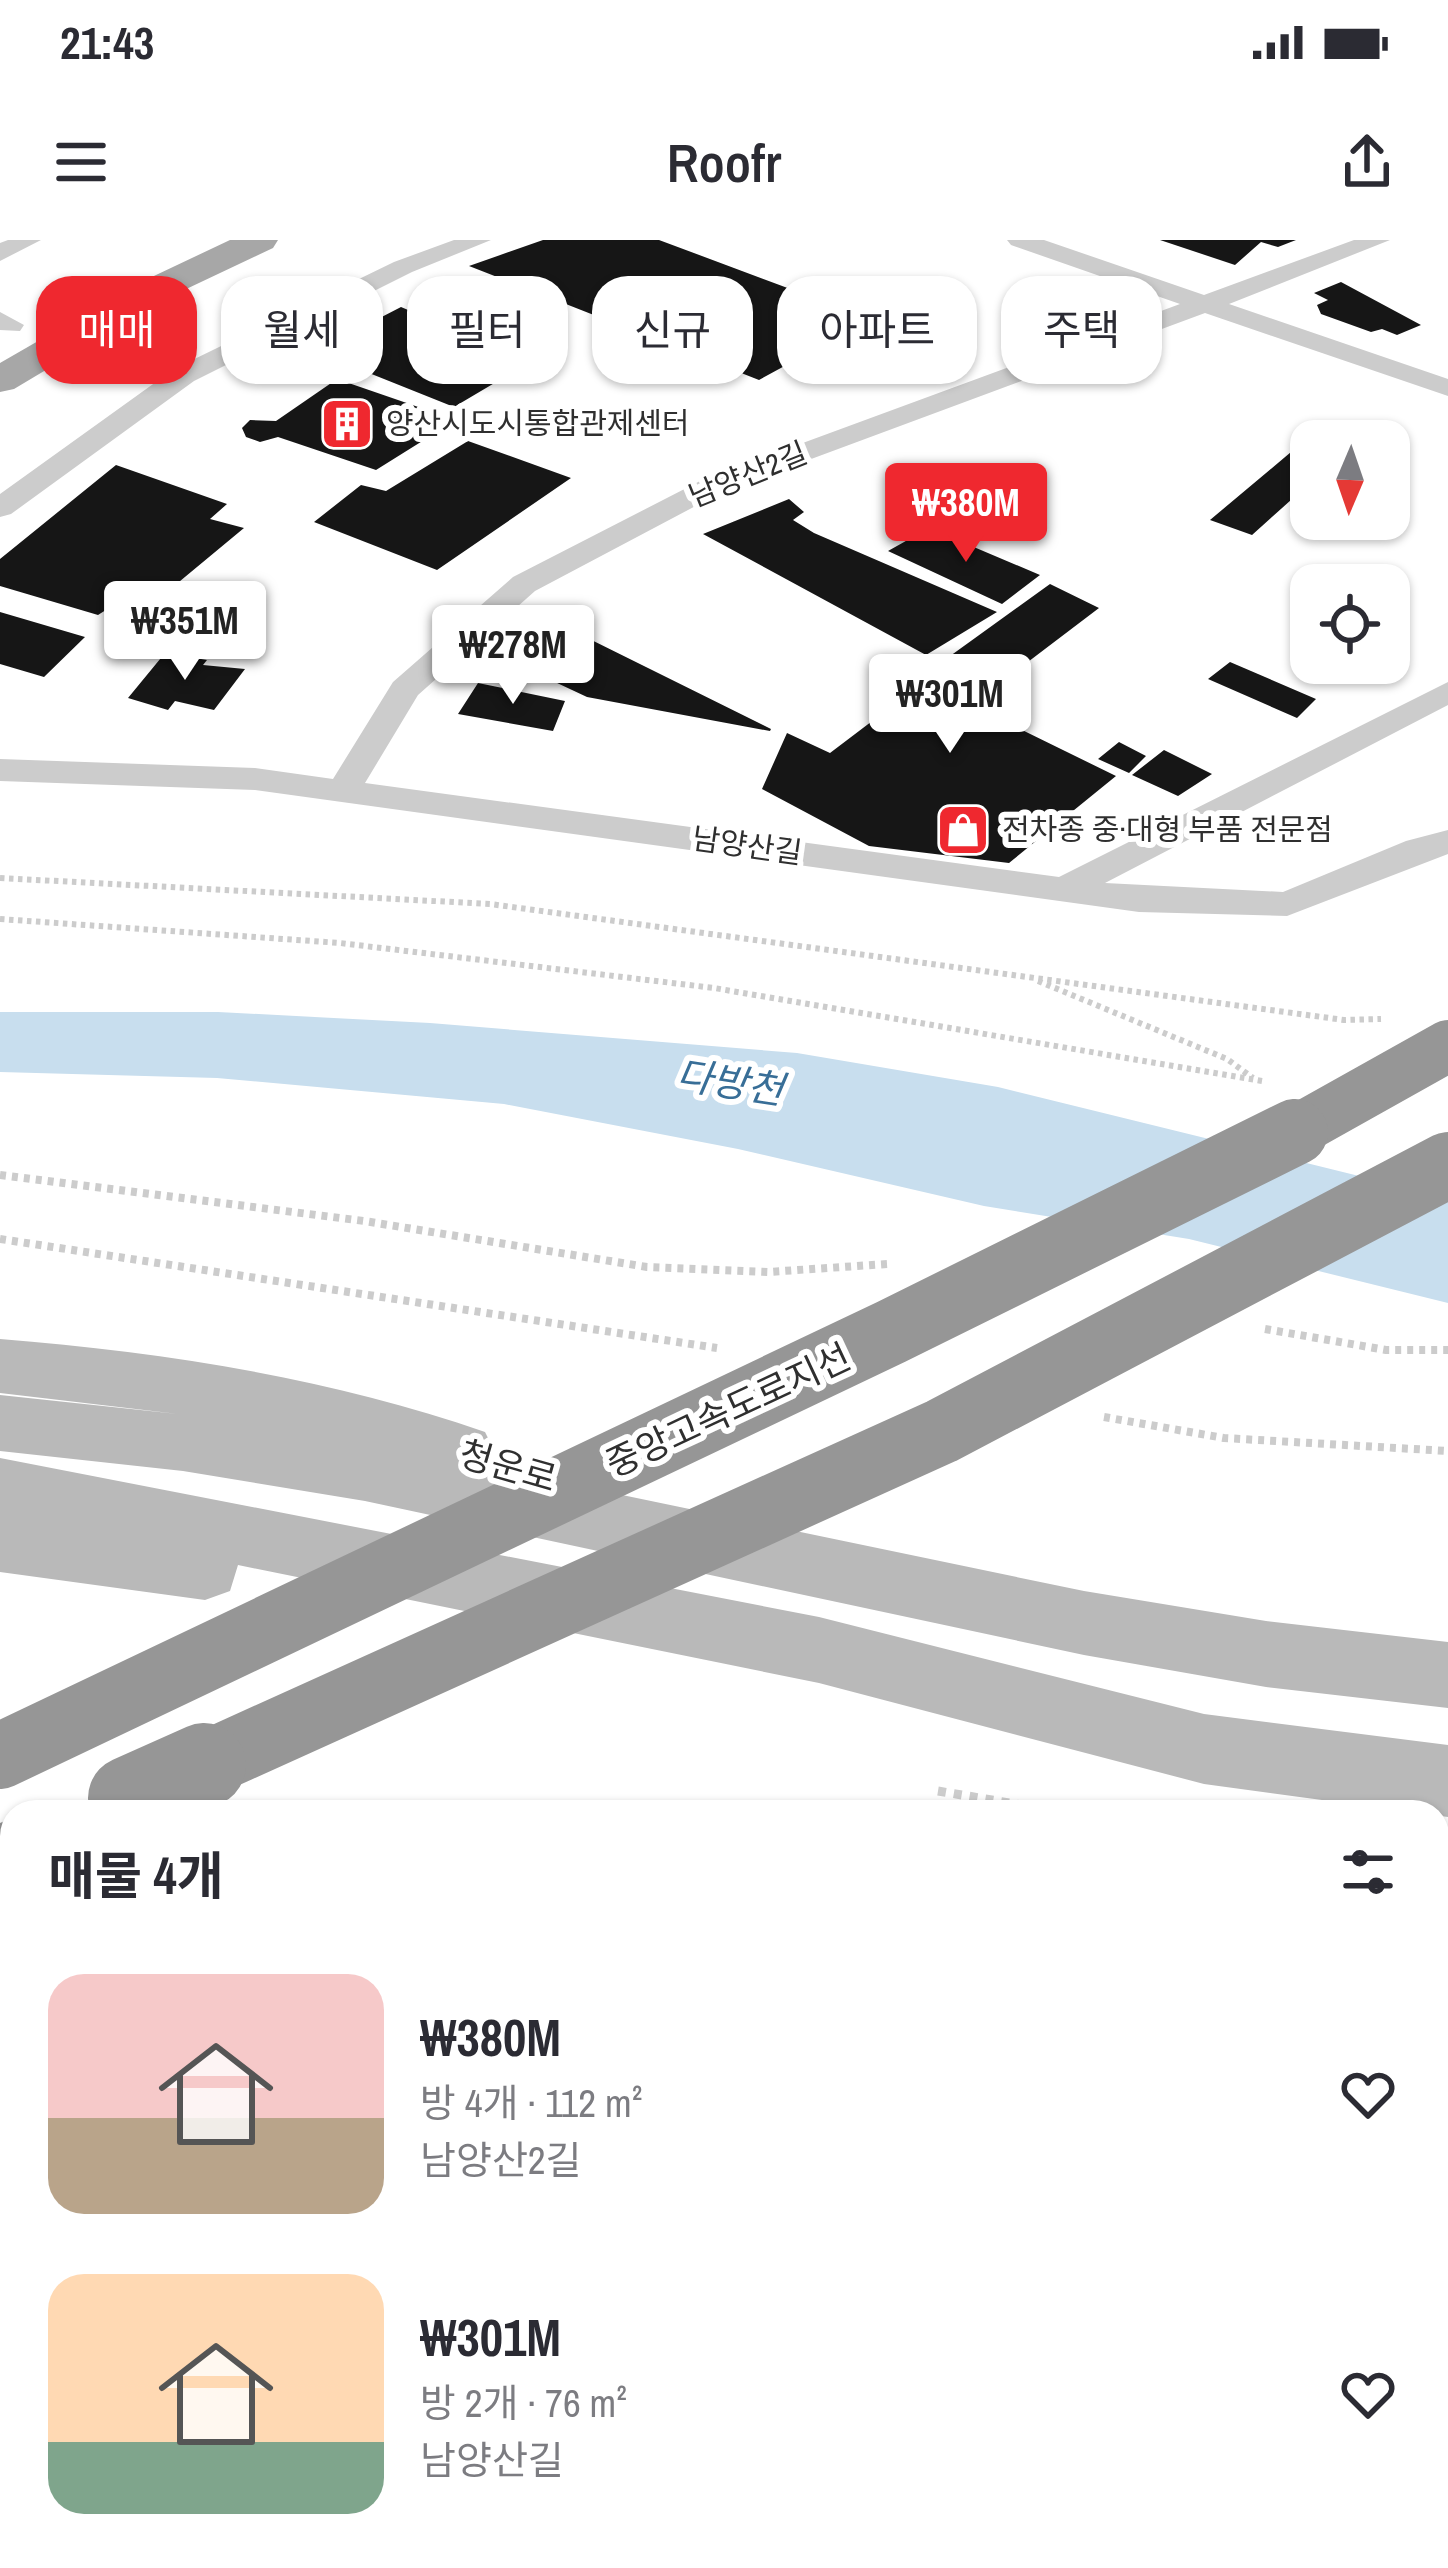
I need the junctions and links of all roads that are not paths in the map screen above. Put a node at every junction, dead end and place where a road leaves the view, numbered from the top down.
1 (28, 240) edge
2 (181, 240) edge
3 (260, 240) edge
4 (478, 240) edge
5 (1020, 240) edge
6 (1377, 240) edge
7 (0, 253) edge
8 (104, 276) edge
9 (1207, 302) junction
10 (36, 312) edge
11 (4, 326) edge
12 (0, 380) edge
13 (1448, 388) edge
14 (0, 508) edge
15 (1448, 692) edge
16 (0, 770) edge
17 (343, 791) junction
18 (1448, 842) edge
19 (1063, 890) junction
20 (1448, 1046) edge
21 (1448, 1166) edge
22 (0, 1366) edge
23 (0, 1423) edge
24 (0, 1487) edge
25 (0, 1542) edge
26 (1006, 1609) junction
27 (819, 1650) junction
28 (1448, 1676) edge
29 (0, 1756) edge
30 (1448, 1781) edge
31 (156, 1800) edge

1 - 7 street
2 - 8 main road
3 - 12 main road
4 - 14 street
5 - 9 street
6 - 9 street, 남양산2길
9 - 13 street
9 - 17 street, 남양산2길
10 - 11 main road
15 - 19 street
16 - 17 street, 남양산길
17 - 19 street, 남양산길
18 - 19 street, 남양산길
20 - 29 highway, 중앙고속도로지선, bridge
21 - 31 highway, bridge
22 - 26 main road, 청운로
23 - 26 main road, 청운로
24 - 27 main road
25 - 27 main road
26 - 28 main road, 청운로
27 - 30 main road

